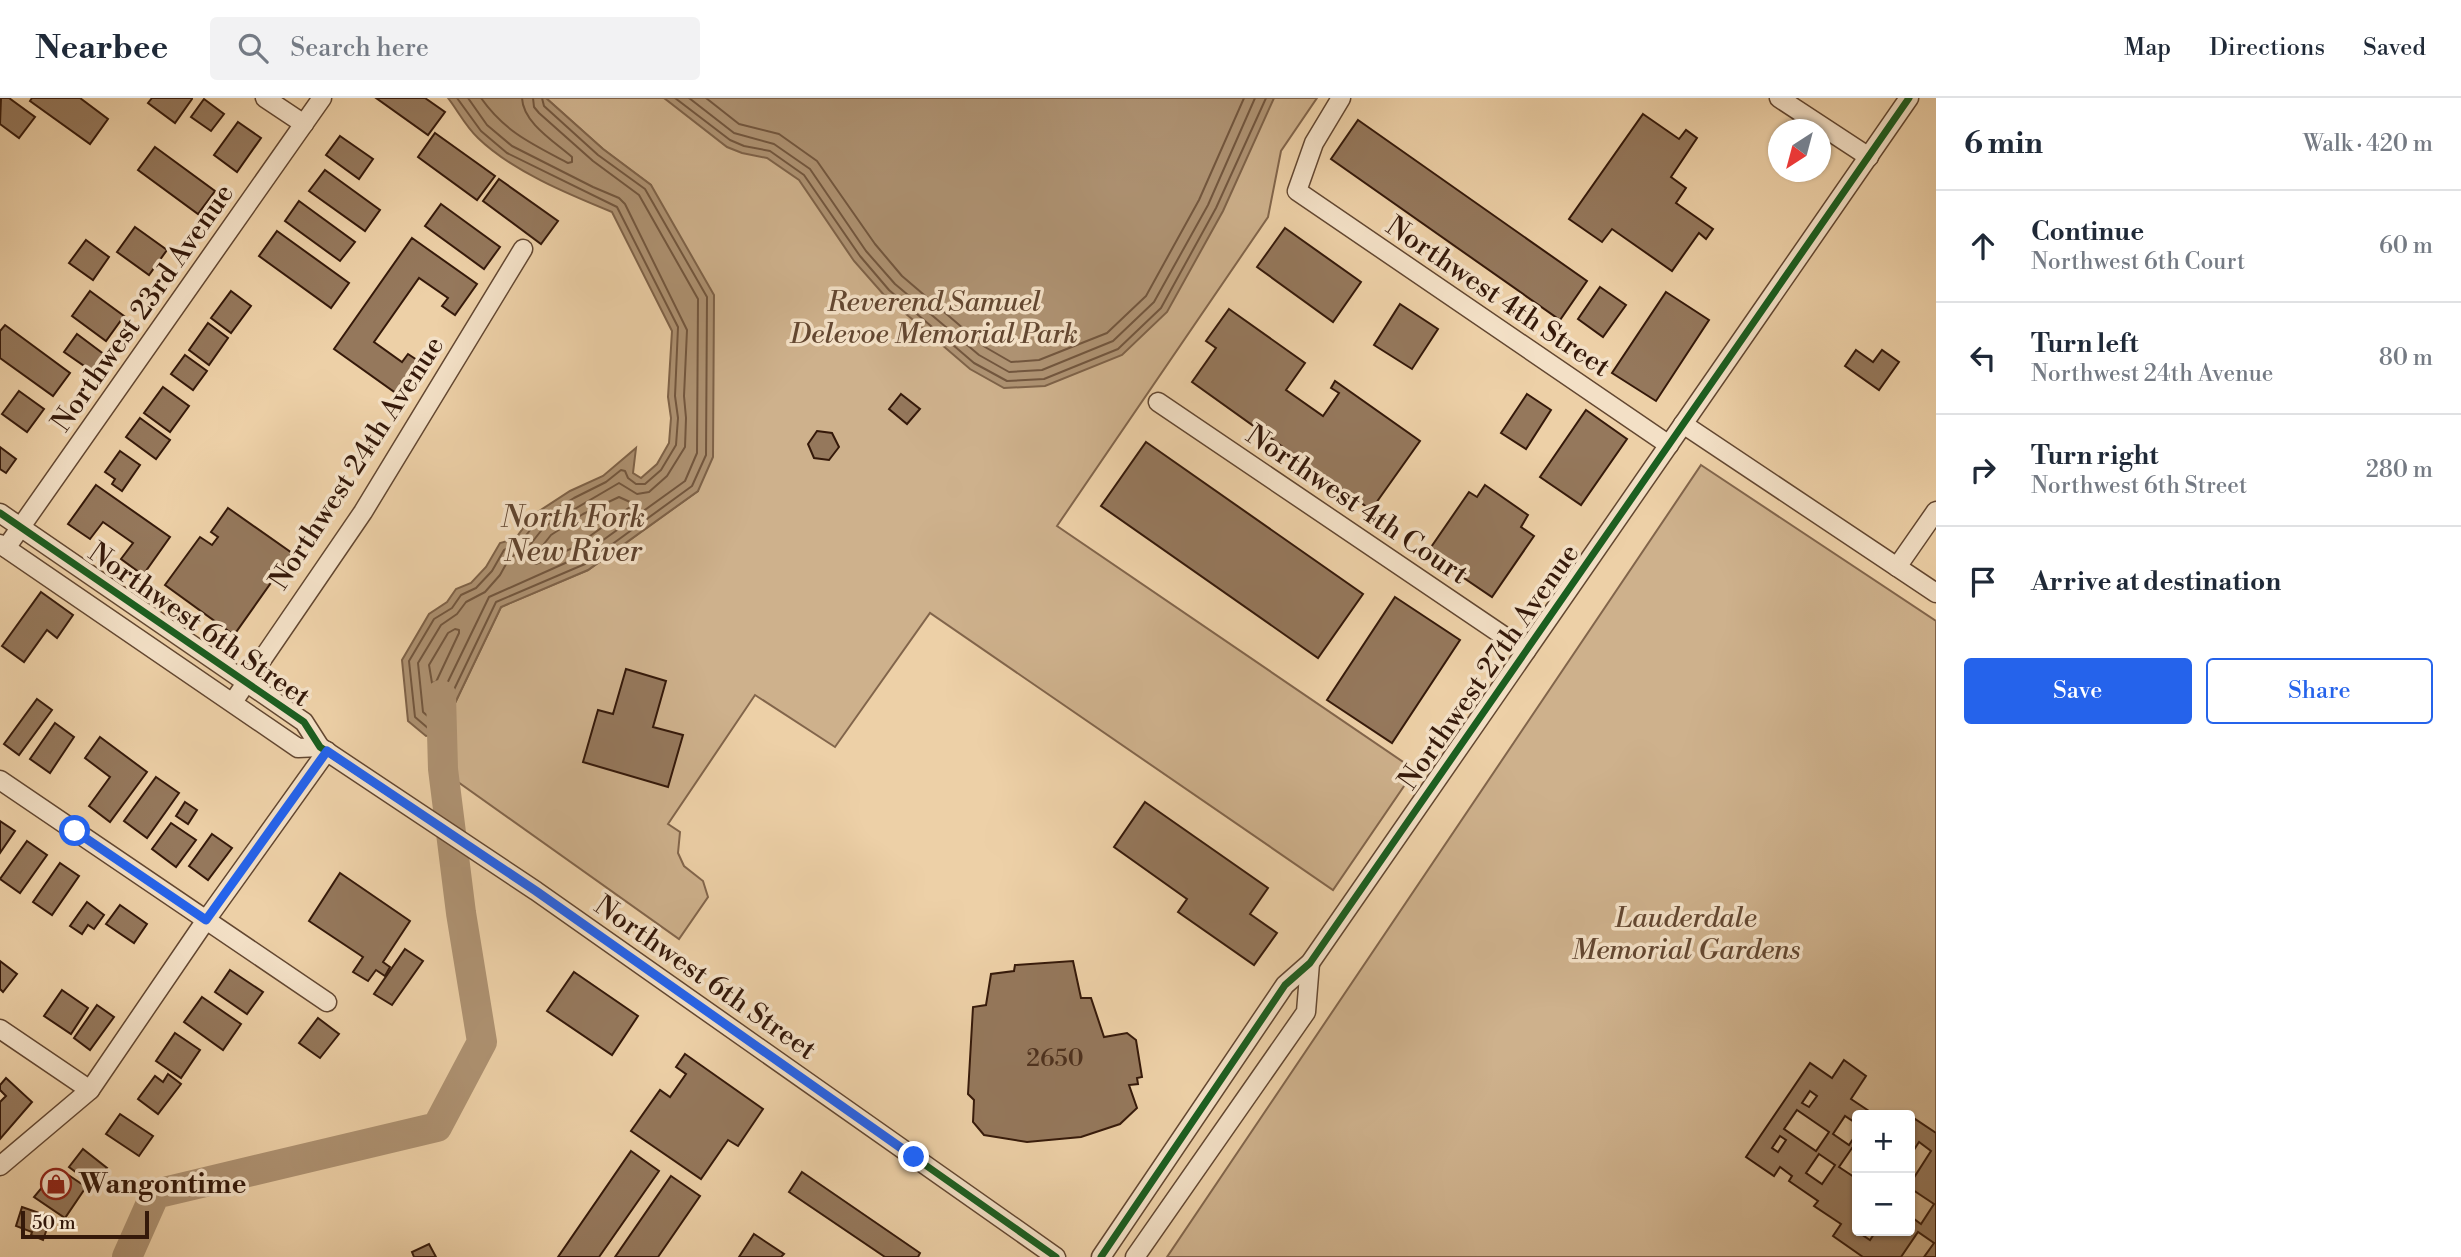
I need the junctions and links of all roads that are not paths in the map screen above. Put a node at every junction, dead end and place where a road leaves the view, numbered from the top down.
1 (265, 98) edge
2 (322, 98) edge
3 (1341, 98) edge
4 (1779, 98) edge
5 (1909, 98) edge
6 (304, 124) junction
7 (1869, 157) junction
8 (523, 248) dead end
9 (1158, 402) dead end
10 (1683, 424) junction
11 (1669, 445) junction
12 (1936, 511) edge
13 (0, 513) edge
14 (21, 528) junction
15 (3, 546) edge
16 (1897, 567) junction
17 (1936, 593) edge
18 (1526, 651) junction
19 (246, 681) junction
20 (233, 702) junction
21 (323, 749) junction
22 (0, 780) edge
23 (206, 920) junction
24 (1310, 962) junction
25 (327, 1002) dead end
26 (0, 1029) edge
27 (90, 1090) junction
28 (0, 1166) edge
29 (1056, 1257) edge
30 (1101, 1257) edge
31 (1135, 1257) edge

1 - 6 street
2 - 6 street, Northwest 23rd Avenue
3 - 11 street, Northwest 4th Street
4 - 7 street
5 - 7 street, Northwest 27th Avenue
6 - 14 street, Northwest 23rd Avenue
7 - 10 street, Northwest 27th Avenue
8 - 19 street, Northwest 24th Avenue
9 - 18 street, Northwest 4th Court
10 - 11 street, Northwest 27th Avenue
10 - 16 street
11 - 18 street, Northwest 27th Avenue
12 - 16 street
13 - 14 street, Northwest 6th Street
14 - 15 street, Northwest 23rd Avenue
14 - 19 street, Northwest 6th Street
15 - 20 street, Northwest 6th Street
16 - 17 street
18 - 24 street, Northwest 27th Avenue
19 - 20 street, Northwest 24th Avenue
19 - 21 street, Northwest 6th Street
20 - 21 street, Northwest 6th Street
21 - 23 street
21 - 29 street, Northwest 6th Street
22 - 23 street
23 - 25 street
23 - 27 street
24 - 30 street, Northwest 27th Avenue
24 - 31 street
26 - 27 street
27 - 28 street

